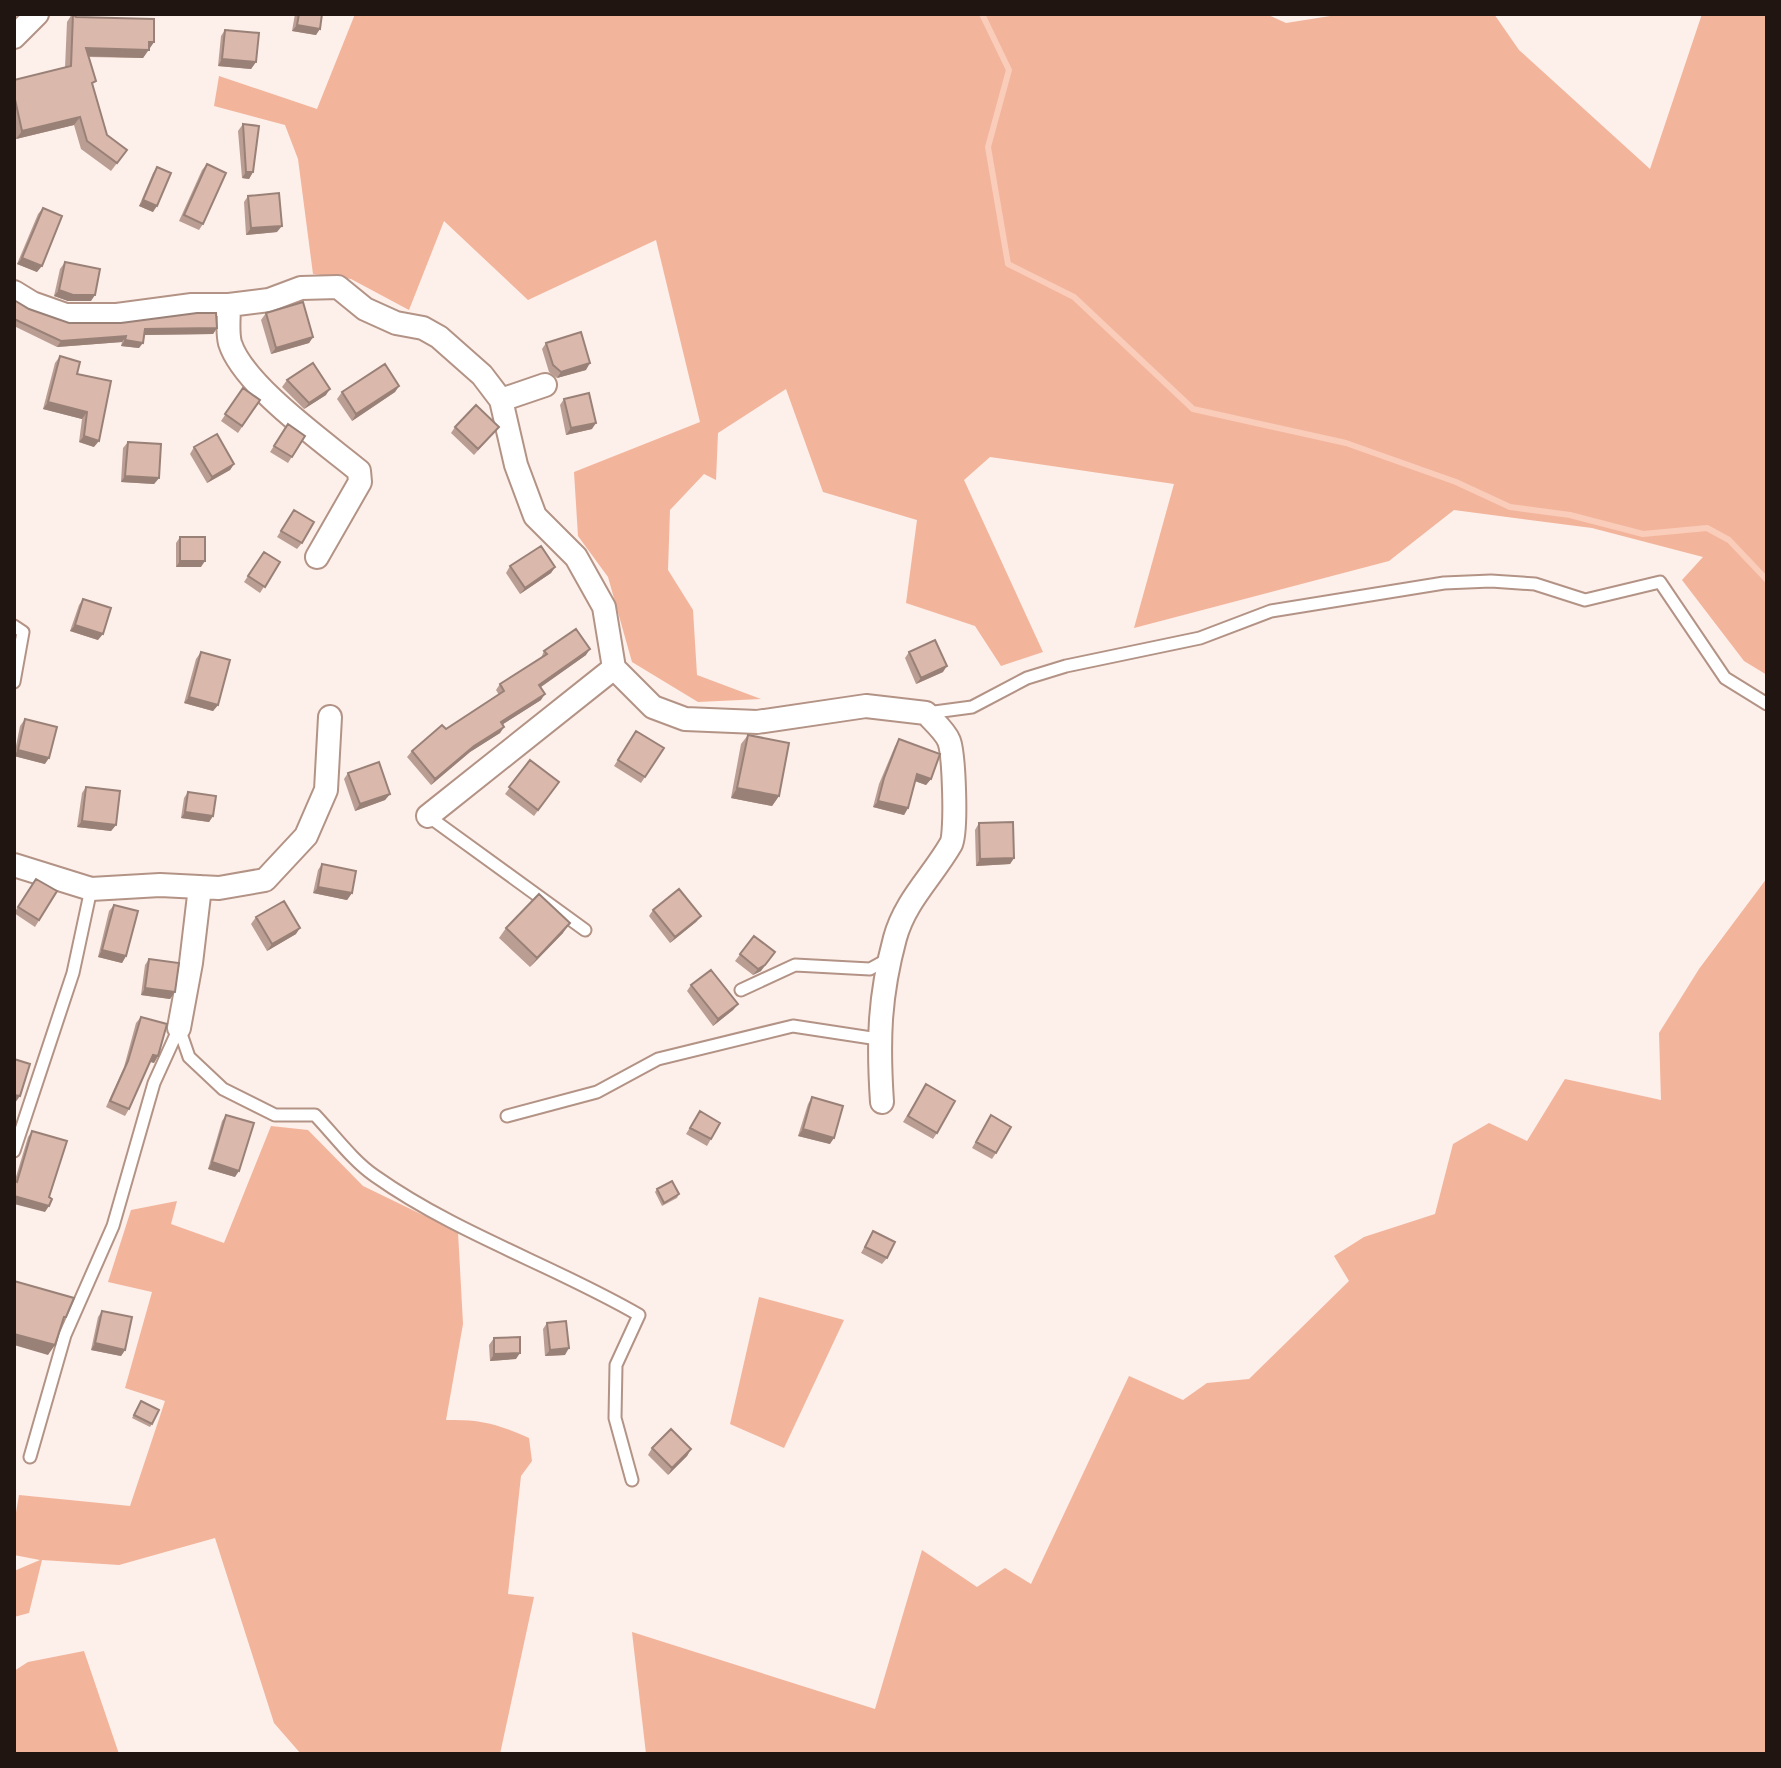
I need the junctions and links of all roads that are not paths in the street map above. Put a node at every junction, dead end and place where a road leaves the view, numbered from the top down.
1 (37, 14) edge
2 (14, 37) edge
3 (14, 292) edge
4 (229, 305) junction
5 (545, 385) dead end
6 (501, 400) junction
7 (317, 557) dead end
8 (14, 626) edge
9 (614, 668) junction
10 (14, 682) edge
11 (1767, 704) edge
12 (926, 713) junction
13 (330, 717) dead end
14 (428, 816) joint
15 (14, 865) edge
16 (200, 887) junction
17 (91, 889) junction
18 (585, 930) dead end
19 (890, 957) junction
20 (741, 990) dead end
21 (179, 1028) junction
22 (878, 1039) junction
23 (882, 1102) dead end
24 (507, 1116) dead end
25 (14, 1151) edge
26 (30, 1457) dead end
27 (632, 1480) dead end

1 - 2 street
3 - 4 street
4 - 6 street
4 - 7 street
5 - 6 street
6 - 9 street
8 - 10 lane
9 - 12 street
9 - 14 street
11 - 12 lane
12 - 19 street
13 - 16 street
14 - 18 lane
15 - 17 street
16 - 17 street
16 - 21 street
17 - 25 lane
19 - 20 lane
19 - 22 street
21 - 26 lane
21 - 27 lane
22 - 23 street
22 - 24 lane

